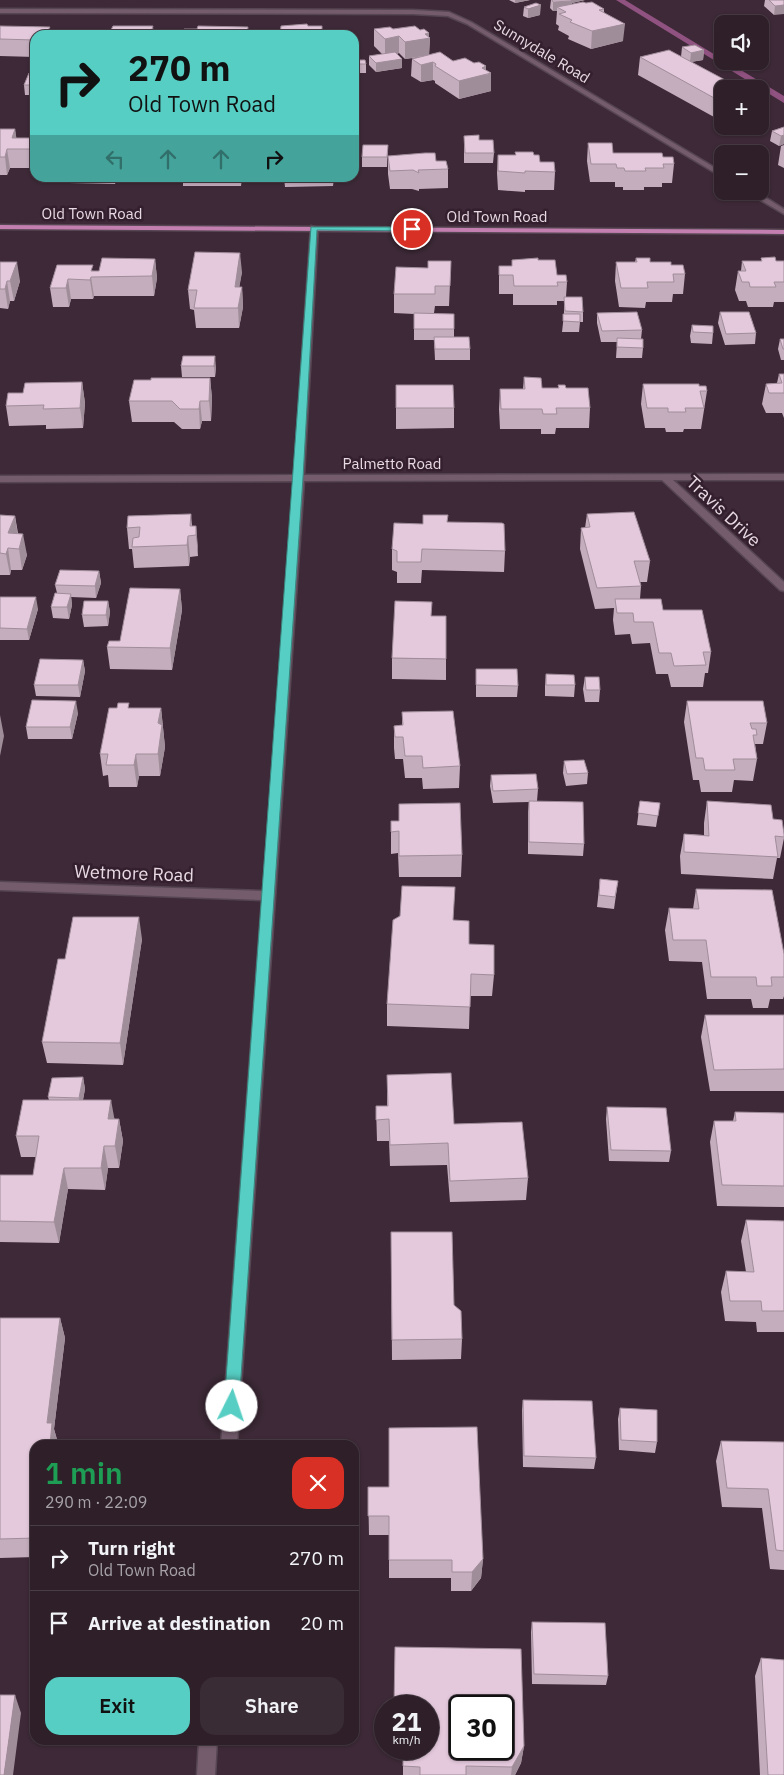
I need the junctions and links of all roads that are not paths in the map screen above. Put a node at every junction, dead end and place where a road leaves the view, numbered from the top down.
1 (0, 11) edge
2 (714, 171) edge
3 (764, 200) edge
4 (784, 212) edge
5 (0, 227) edge
6 (314, 228) junction
7 (784, 232) edge
8 (664, 477) junction
9 (784, 477) edge
10 (299, 478) junction
11 (0, 479) edge
12 (784, 588) edge
13 (0, 886) edge
14 (267, 896) junction
15 (229, 1440) edge
16 (208, 1745) edge
17 (206, 1775) edge

1 - 2 street, Sunnydale Road
3 - 4 street
5 - 6 main road, Old Town Road
6 - 7 main road, Old Town Road
6 - 10 street
8 - 9 street, Palmetto Road
8 - 10 street, Palmetto Road
8 - 12 street, Travis Drive
10 - 11 street, Palmetto Road
10 - 14 street
13 - 14 street, Wetmore Road
14 - 15 street
16 - 17 street

